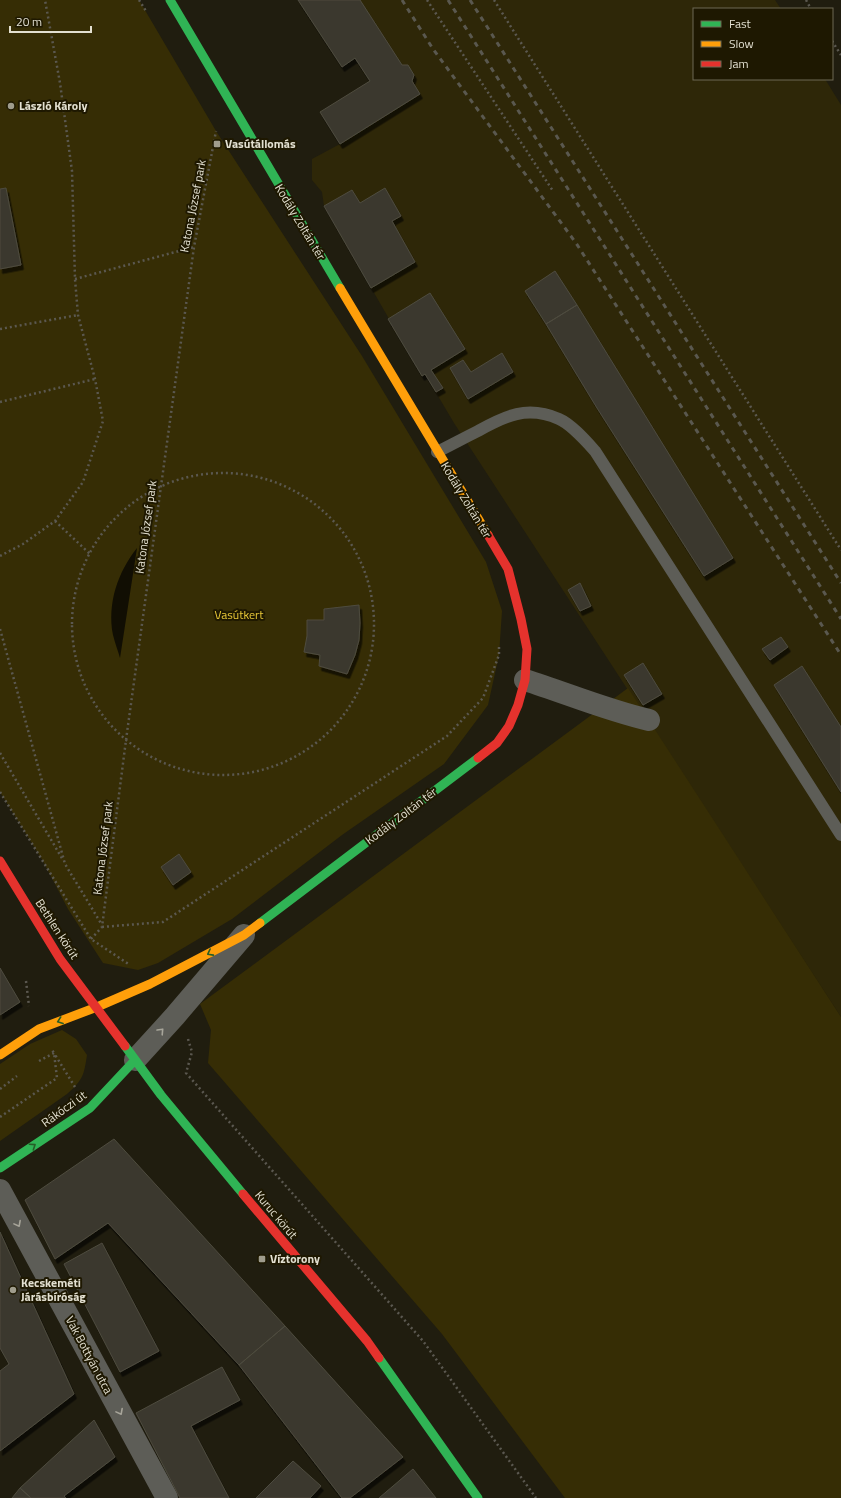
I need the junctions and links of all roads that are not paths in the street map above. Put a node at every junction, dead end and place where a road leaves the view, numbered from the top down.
1 (170, 0) edge
2 (437, 452) junction
3 (525, 680) junction
4 (648, 720) dead end
5 (841, 835) edge
6 (0, 861) edge
7 (244, 935) junction
8 (97, 1008) junction
9 (0, 1055) edge
10 (135, 1060) junction
11 (0, 1168) edge
12 (0, 1190) edge
13 (167, 1498) edge
14 (478, 1498) edge

1 - 2 street, Kodály Zoltán tér
2 - 3 street, Kodály Zoltán tér
2 - 5 lane
3 - 4 street
3 - 7 street, Kodály Zoltán tér
6 - 8 street, Bethlen körút
7 -> 8 street, Kodály Zoltán tér
10 -> 7 street, Kodály Zoltán tér
8 -> 9 street
8 - 10 street, Kuruc körút
11 -> 10 street, Rákóczi út
10 - 14 street, Kuruc körút
12 -> 13 street, Vak Bottyán utca

